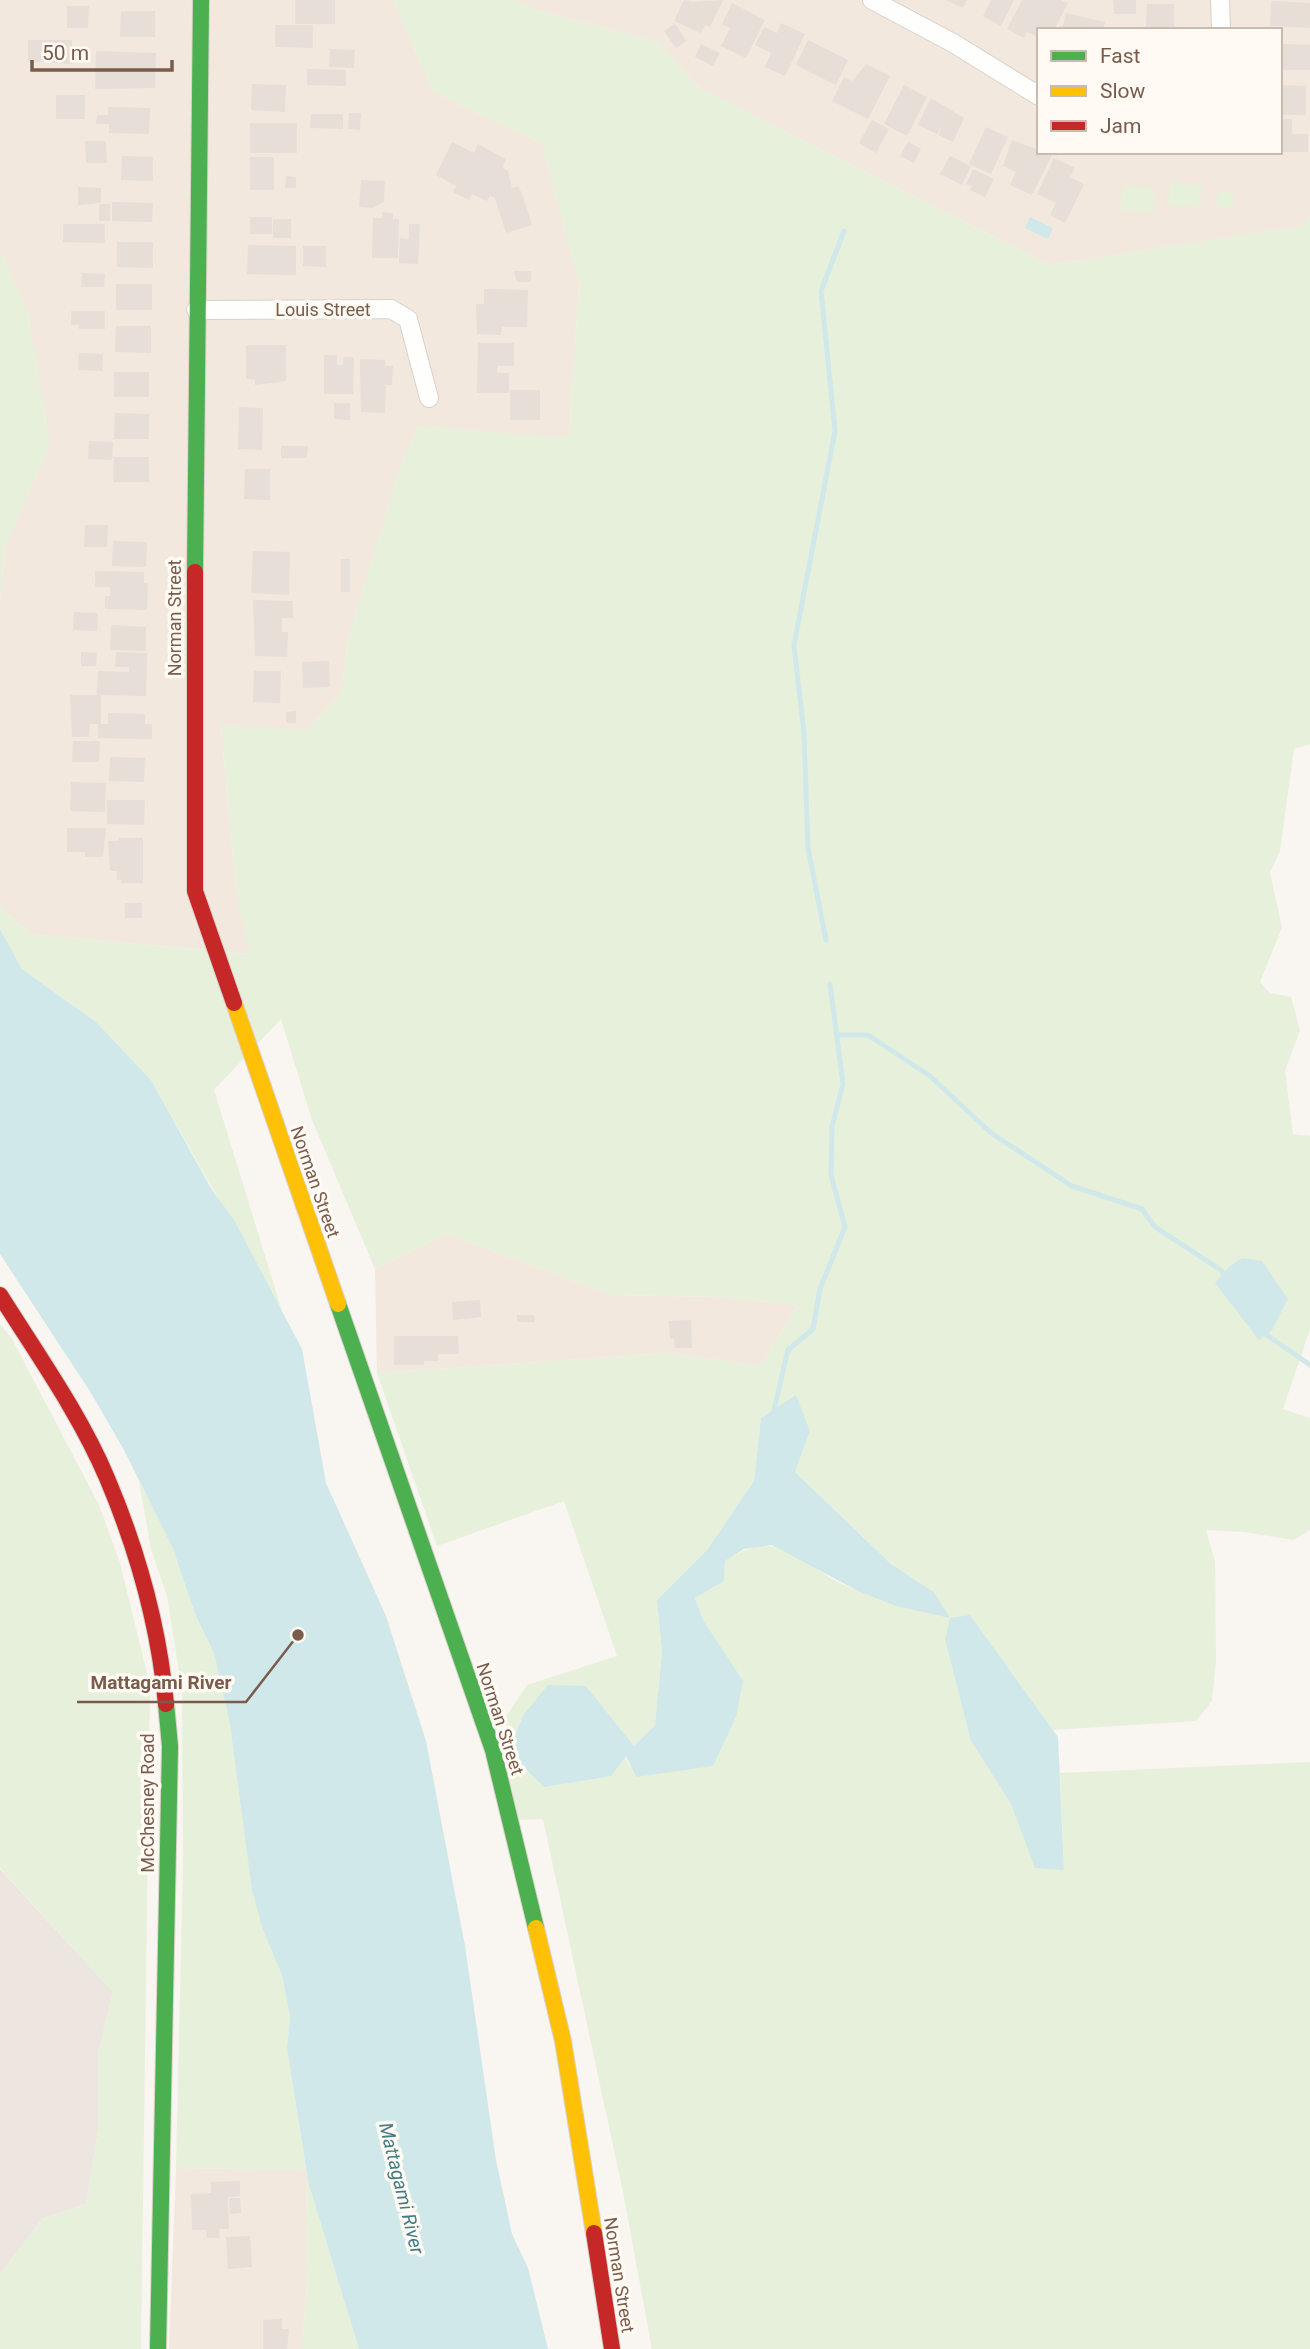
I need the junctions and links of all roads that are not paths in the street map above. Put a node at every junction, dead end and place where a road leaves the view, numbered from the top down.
1 (201, 0) edge
2 (872, 0) edge
3 (1220, 0) edge
4 (1221, 28) edge
5 (1037, 95) edge
6 (196, 310) junction
7 (429, 398) dead end
8 (0, 1295) edge
9 (158, 2349) edge
10 (612, 2349) edge

1 - 6 street, Norman Street
2 - 5 street
3 - 4 street
6 - 7 street, Louis Street
6 - 10 street, Norman Street
8 - 9 street, McChesney Road

